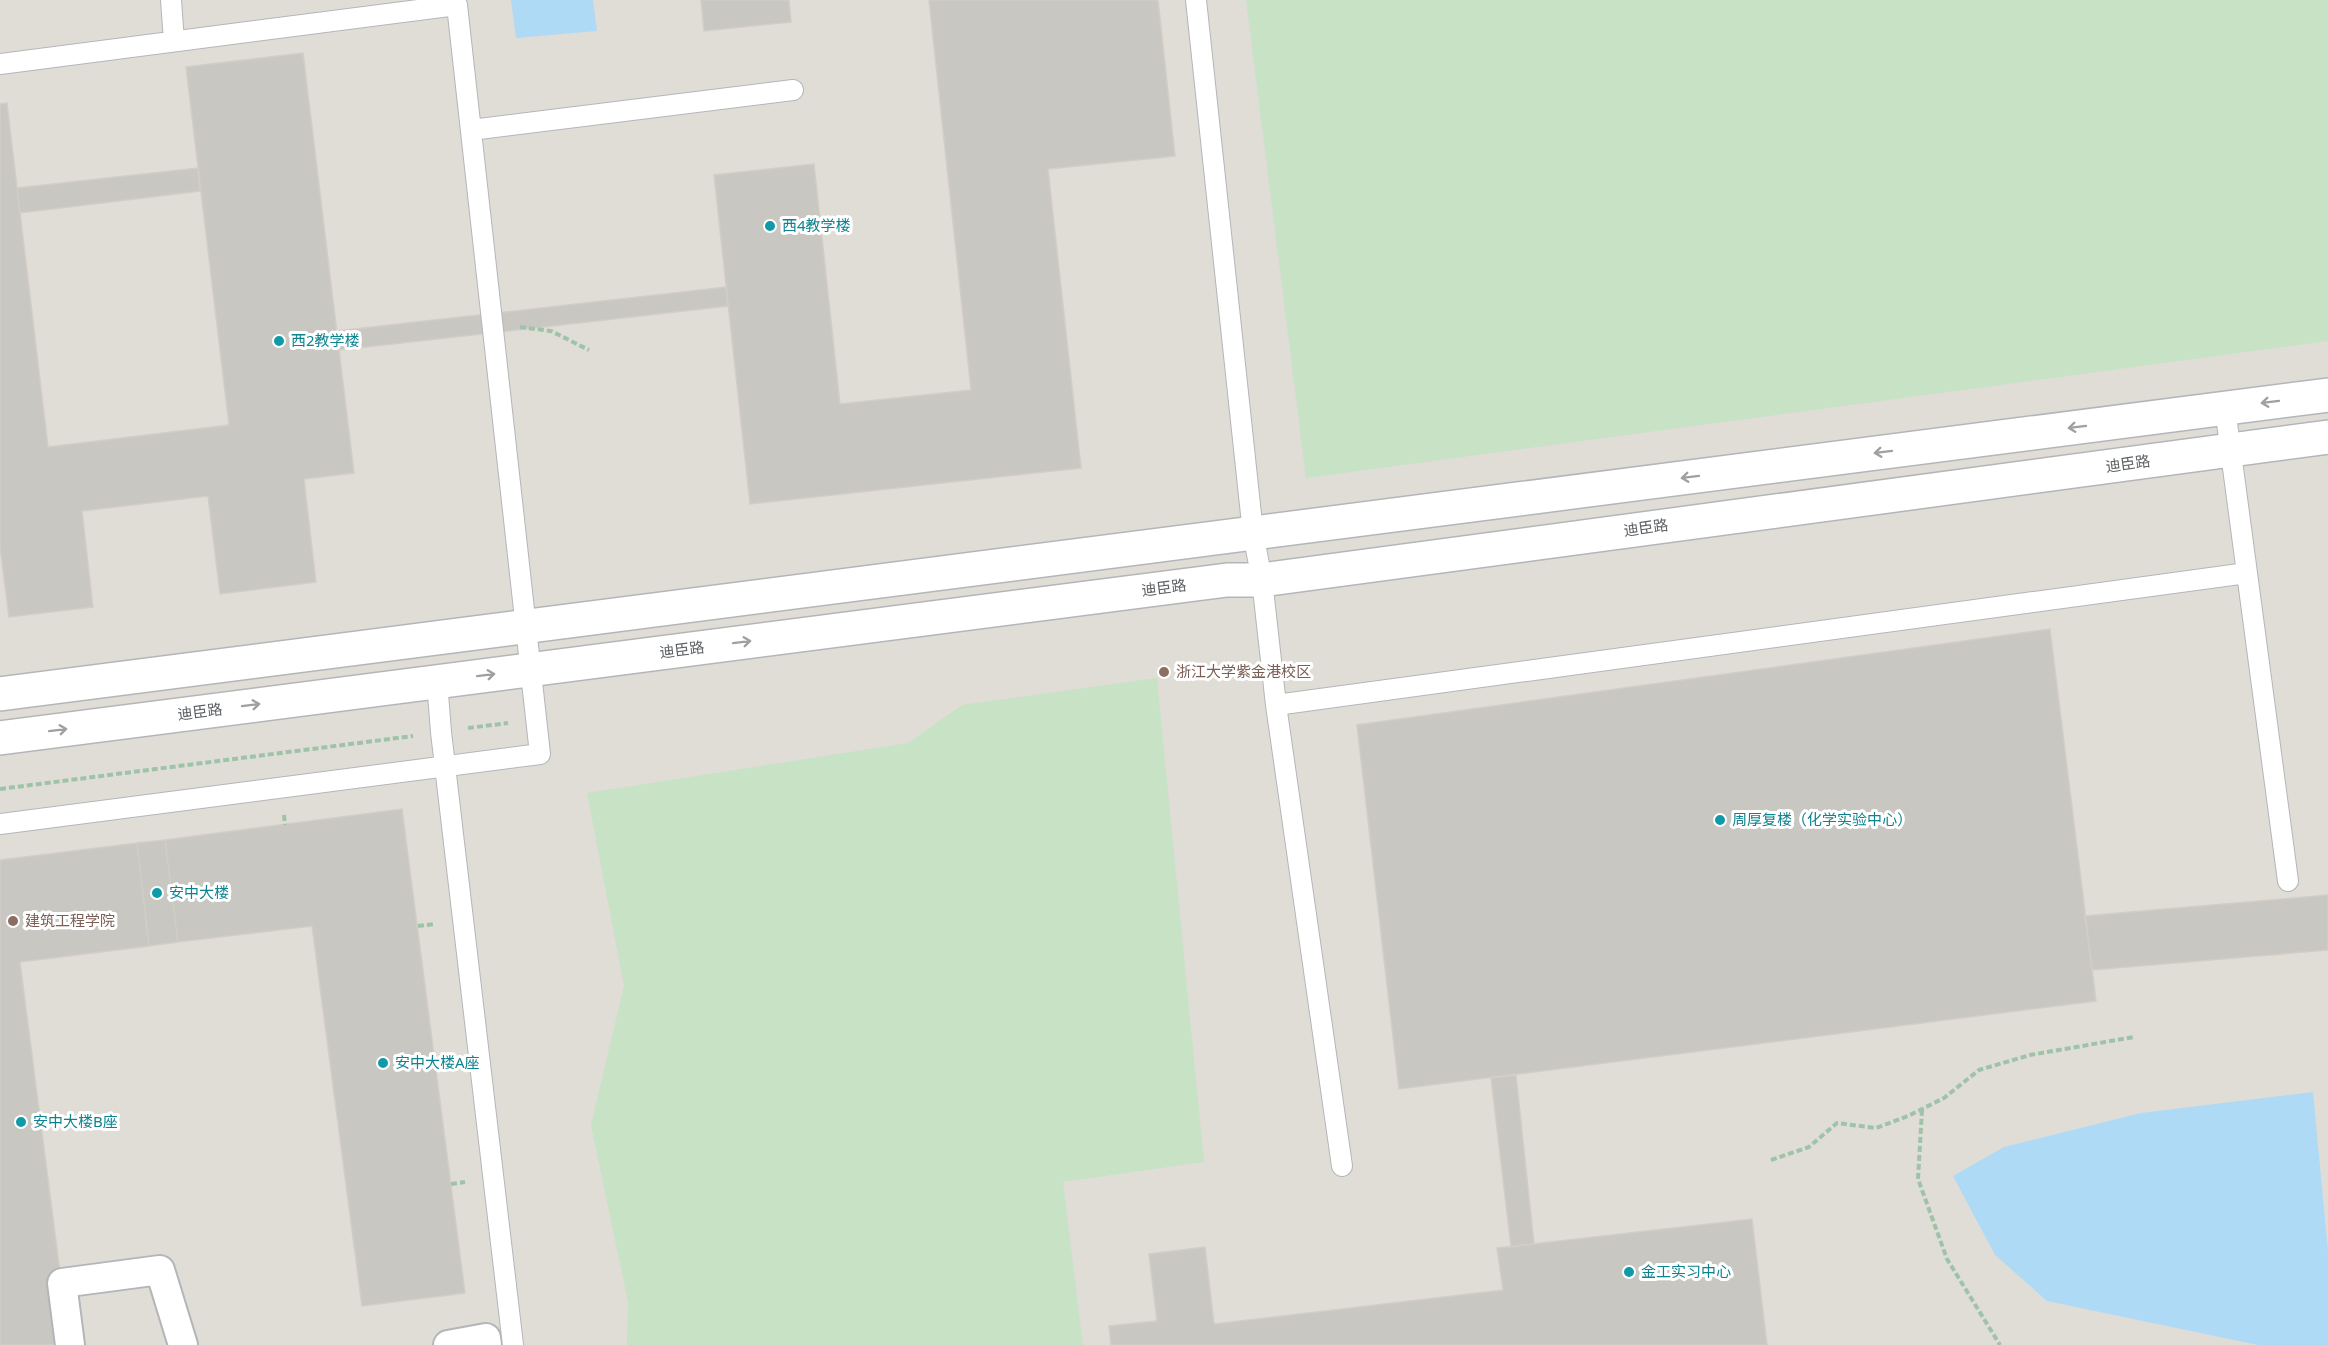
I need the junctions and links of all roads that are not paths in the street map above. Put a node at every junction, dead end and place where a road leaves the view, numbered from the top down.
1 (171, 0) edge
2 (1196, 0) edge
3 (174, 42) junction
4 (0, 64) edge
5 (793, 90) dead end
6 (471, 130) junction
7 (2328, 395) edge
8 (2225, 408) junction
9 (2328, 437) edge
10 (2231, 450) junction
11 (1253, 533) junction
12 (2247, 573) junction
13 (1262, 580) junction
14 (525, 626) junction
15 (530, 669) junction
16 (437, 681) junction
17 (0, 694) edge
18 (1276, 705) junction
19 (0, 738) edge
20 (445, 766) junction
21 (0, 824) edge
22 (2288, 881) dead end
23 (1341, 1166) dead end
24 (70, 1345) edge
25 (183, 1345) edge
26 (448, 1345) edge
27 (487, 1345) edge
28 (513, 1345) edge

1 - 3 lane
2 - 11 lane
3 - 4 lane
3 - 6 lane
5 - 6 lane
6 - 14 lane
7 -> 8 street
8 - 10 lane
8 -> 11 street
9 - 10 street, 迪臣路
10 - 12 lane
10 - 13 street, 迪臣路
11 - 13 lane
11 - 14 street
12 - 18 lane
12 - 22 lane
15 -> 13 street, 迪臣路
13 - 18 lane
14 - 15 lane
14 - 17 street
16 -> 15 street, 迪臣路
15 - 20 lane
19 -> 16 street, 迪臣路
16 - 20 lane
18 - 23 lane
20 - 21 lane
20 - 28 lane
24 - 25 street
26 - 27 street

